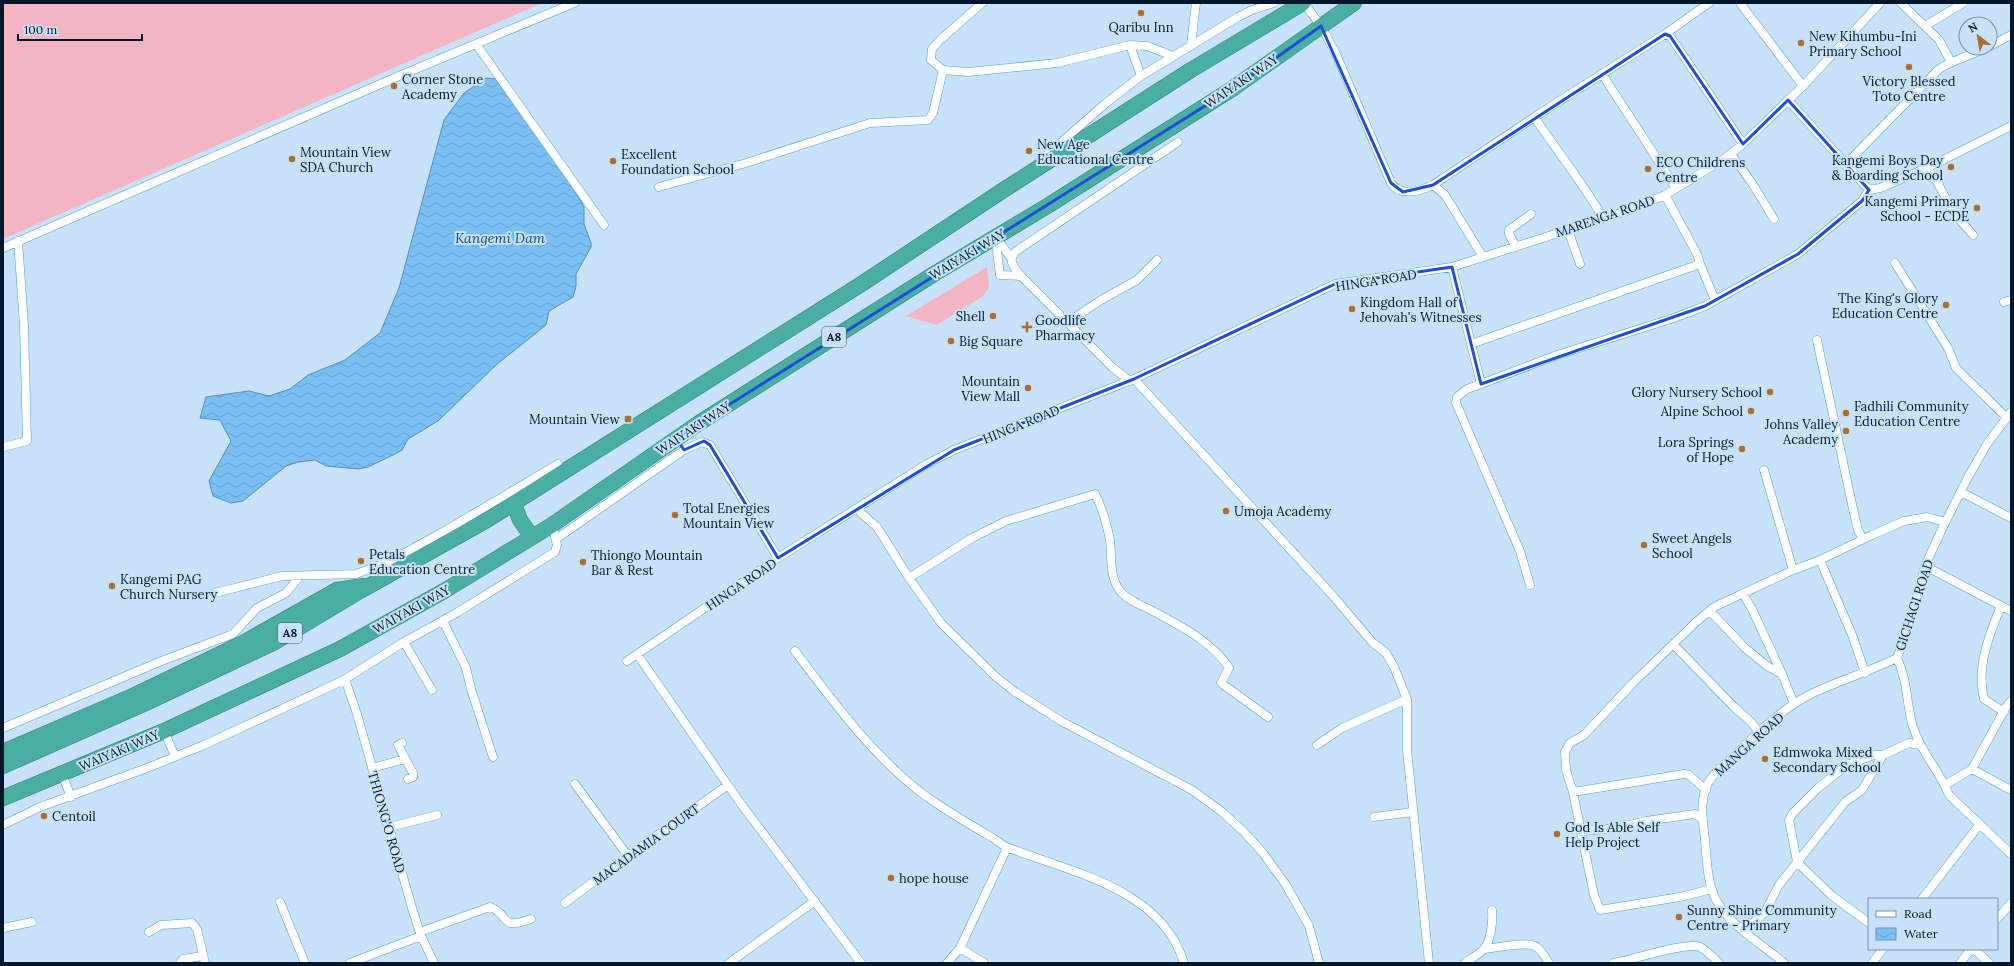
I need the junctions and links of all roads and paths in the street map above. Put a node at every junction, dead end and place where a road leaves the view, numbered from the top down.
1 (574, 3) edge
2 (982, 3) edge
3 (1196, 3) edge
4 (1274, 3) edge
5 (1304, 3) edge
6 (1354, 3) edge
7 (1709, 3) edge
8 (1740, 3) edge
9 (1880, 3) edge
10 (1901, 3) edge
11 (1963, 3) edge
12 (1322, 26) junction
13 (1925, 26) junction
14 (1665, 34) junction
15 (2011, 35) edge
16 (1998, 42) edge
17 (476, 44) junction
18 (1130, 45) junction
19 (1190, 45) junction
20 (1173, 56) junction
21 (1970, 56) edge
22 (1951, 62) junction
23 (943, 70) junction
24 (1602, 74) junction
25 (1141, 76) junction
26 (1803, 86) junction
27 (1788, 100) junction
28 (1535, 118) junction
29 (2011, 126) edge
30 (1178, 142) dead end
31 (1743, 144) junction
32 (1732, 154) junction
33 (1846, 165) junction
34 (1927, 168) junction
35 (1433, 185) junction
36 (659, 188) dead end
37 (1676, 188) junction
38 (1005, 189) junction
39 (1869, 190) junction
40 (1665, 195) junction
41 (1531, 214) dead end
42 (1603, 218) junction
43 (1774, 219) dead end
44 (604, 225) dead end
45 (1568, 230) junction
46 (1973, 235) dead end
47 (995, 236) junction
48 (18, 241) junction
49 (1516, 247) junction
50 (3, 248) edge
51 (1483, 257) junction
52 (1011, 258) junction
53 (1157, 260) dead end
54 (1895, 263) dead end
55 (1580, 264) dead end
56 (1700, 264) junction
57 (1452, 268) junction
58 (1021, 276) junction
59 (1715, 300) junction
60 (1068, 322) junction
61 (1817, 340) dead end
62 (1471, 344) junction
63 (1132, 380) junction
64 (1481, 384) junction
65 (2009, 415) edge
66 (680, 444) junction
67 (3, 447) edge
68 (558, 464) dead end
69 (1764, 470) dead end
70 (1961, 492) junction
71 (514, 504) junction
72 (858, 508) junction
73 (2011, 518) edge
74 (1945, 522) junction
75 (554, 532) junction
76 (532, 537) junction
77 (1863, 540) junction
78 (778, 558) junction
79 (1820, 560) junction
80 (1925, 566) junction
81 (1794, 570) junction
82 (300, 576) junction
83 (909, 578) junction
84 (372, 585) junction
85 (1530, 585) dead end
86 (211, 594) dead end
87 (1742, 594) junction
88 (2001, 606) junction
89 (1710, 611) junction
90 (2011, 611) edge
91 (443, 621) junction
92 (404, 642) junction
93 (1673, 644) junction
94 (795, 651) dead end
95 (637, 654) junction
96 (1897, 658) junction
97 (627, 661) dead end
98 (1865, 673) junction
99 (1782, 674) junction
100 (345, 679) junction
101 (432, 690) dead end
102 (1407, 699) junction
103 (2011, 701) edge
104 (1794, 704) junction
105 (2004, 712) junction
106 (1268, 717) dead end
107 (3, 728) edge
108 (164, 731) junction
109 (1759, 732) junction
110 (402, 743) dead end
111 (1317, 745) dead end
112 (1920, 745) junction
113 (3, 752) edge
114 (1883, 755) junction
115 (175, 756) junction
116 (492, 757) dead end
117 (405, 759) junction
118 (3, 766) edge
119 (372, 768) junction
120 (1972, 769) junction
121 (62, 774) junction
122 (408, 779) dead end
123 (575, 784) dead end
124 (728, 785) junction
125 (1945, 785) junction
126 (1706, 790) junction
127 (2011, 790) edge
128 (1573, 792) junction
129 (71, 797) junction
130 (3, 798) edge
131 (1413, 812) junction
132 (437, 815) dead end
133 (1374, 817) dead end
134 (1703, 820) junction
135 (1980, 824) junction
136 (3, 825) edge
137 (390, 827) junction
138 (1580, 828) junction
139 (1007, 848) junction
140 (2011, 854) edge
141 (628, 856) junction
142 (1797, 862) junction
143 (1712, 888) junction
144 (1923, 898) edge
145 (815, 901) junction
146 (280, 902) dead end
147 (565, 903) dead end
148 (2011, 903) edge
149 (1492, 910) dead end
150 (1998, 918) edge
151 (531, 919) dead end
152 (32, 922) dead end
153 (1868, 922) edge
154 (3, 928) edge
155 (1744, 931) junction
156 (149, 932) dead end
157 (421, 934) junction
158 (960, 948) junction
159 (1484, 949) junction
160 (1882, 950) edge
161 (1971, 950) edge
162 (1973, 950) edge
163 (204, 960) edge
164 (180, 963) edge
165 (305, 963) edge
166 (350, 963) edge
167 (434, 963) edge
168 (729, 963) edge
169 (861, 963) edge
170 (947, 963) edge
171 (984, 963) edge
172 (1184, 963) edge
173 (1319, 963) edge
174 (1429, 963) edge
175 (1465, 963) edge
176 (1549, 963) edge
177 (1613, 963) edge
178 (1719, 963) edge
179 (1784, 963) edge
180 (1872, 963) edge
181 (1960, 963) edge
182 (1988, 963) edge

1 - 17 street
2 - 23 street
3 - 19 street
4 - 19 street
5 - 12 street
5 - 38 highway, A8
6 - 12 highway, WAIYAKI WAY / A8
7 - 14 street
8 - 26 street
9 - 26 street, MARENGA ROAD
10 - 13 street
11 - 13 street
12 - 35 street
12 - 47 highway, WAIYAKI WAY / A8
13 - 22 street
14 - 24 street
14 - 31 street
15 - 16 street
17 - 44 street
17 - 48 street
18 - 20 street
18 - 23 street
18 - 25 street
19 - 20 street
20 - 25 street
21 - 22 street
22 - 33 street
23 - 36 street
24 - 28 street
24 - 37 street
25 - 38 street
26 - 27 street, MARENGA ROAD
27 - 31 street, MARENGA ROAD
27 - 33 street
28 - 35 street
28 - 42 street
29 - 34 street
30 - 52 street
31 - 32 street, MARENGA ROAD
32 - 37 street, MARENGA ROAD
32 - 43 street
33 - 39 street
34 - 39 street
34 - 46 street
35 - 51 street
37 - 40 street, MARENGA ROAD
38 - 71 highway, A8
39 - 59 street
40 - 42 street, MARENGA ROAD
40 - 56 street
41 - 49 street
42 - 45 street, MARENGA ROAD
45 - 49 street, MARENGA ROAD
45 - 55 street
47 - 52 street
47 - 58 street
47 - 66 highway, WAIYAKI WAY / A8
48 - 50 street
48 - 67 street
49 - 51 street, MARENGA ROAD
51 - 57 street, MARENGA ROAD
52 - 58 street
53 - 60 street
54 - 65 street
56 - 59 street
56 - 62 street
57 - 62 street
57 - 63 street, HINGA ROAD
58 - 60 street
59 - 64 street
60 - 63 street
61 - 77 street
62 - 64 street
63 - 72 street, HINGA ROAD
63 - 102 street
64 - 85 street
65 - 70 street, GICHAGI ROAD
66 - 75 highway, WAIYAKI WAY / A8
66 - 78 street
68 - 82 street
69 - 81 street
70 - 73 street
70 - 74 street, GICHAGI ROAD
71 - 76 highway
71 - 84 highway, A8
72 - 78 street, HINGA ROAD
72 - 83 street
74 - 77 street
74 - 80 street, GICHAGI ROAD
75 - 76 highway, WAIYAKI WAY / A8
75 - 91 street
76 - 108 highway, WAIYAKI WAY / A8
77 - 79 street
78 - 95 street, HINGA ROAD
79 - 81 street
79 - 98 street
80 - 88 street
80 - 96 street, GICHAGI ROAD
81 - 87 street
82 - 86 street
82 - 107 street
83 - 106 street
83 - 173 street
84 - 113 highway
84 - 118 highway, A8
87 - 89 street
87 - 99 street
88 - 90 street
88 - 105 street
89 - 93 street
89 - 99 street
91 - 92 street
91 - 116 street
92 - 100 street
92 - 101 street
93 - 109 street
93 - 128 street
94 - 139 street
95 - 97 street, HINGA ROAD
95 - 124 street
96 - 98 street, MANGA ROAD
96 - 112 street, GICHAGI ROAD
98 - 104 street, MANGA ROAD
99 - 104 street
100 - 115 street
100 - 119 street, THIONG'O ROAD
102 - 111 street
102 - 131 street
103 - 105 street
104 - 109 street, MANGA ROAD
105 - 120 street
108 - 115 street
108 - 121 highway, WAIYAKI WAY / A8
109 - 126 street, MANGA ROAD
110 - 117 street
112 - 114 street
112 - 125 street, GICHAGI ROAD
114 - 142 street
114 - 142 street
115 - 129 street
117 - 119 street
117 - 122 street
119 - 137 street, THIONG'O ROAD
120 - 125 street
120 - 127 street
121 - 129 street
121 - 130 highway, WAIYAKI WAY / A8
123 - 141 street
124 - 141 street, MACADAMIA COURT
124 - 145 street
125 - 135 street, GICHAGI ROAD
126 - 128 street
126 - 134 street, MANGA ROAD
128 - 138 street
129 - 136 street
131 - 133 street
131 - 174 street
132 - 137 street
134 - 138 street
134 - 143 street, MANGA ROAD
135 - 140 street, GICHAGI ROAD
135 - 144 street
137 - 157 street, THIONG'O ROAD
138 - 143 street
139 - 158 street
139 - 172 street
141 - 147 street, MACADAMIA COURT
142 - 153 street
142 - 155 street
143 - 155 street, MANGA ROAD
145 - 168 street
145 - 169 street
146 - 165 street
148 - 150 street
149 - 159 street
151 - 157 street
152 - 154 street
155 - 179 street, MANGA ROAD
156 - 163 street
157 - 166 street
157 - 167 street, THIONG'O ROAD
158 - 170 street
158 - 171 street
159 - 175 street
159 - 176 street
160 - 180 street
161 - 181 street
162 - 182 street
163 - 164 street
177 - 178 street

